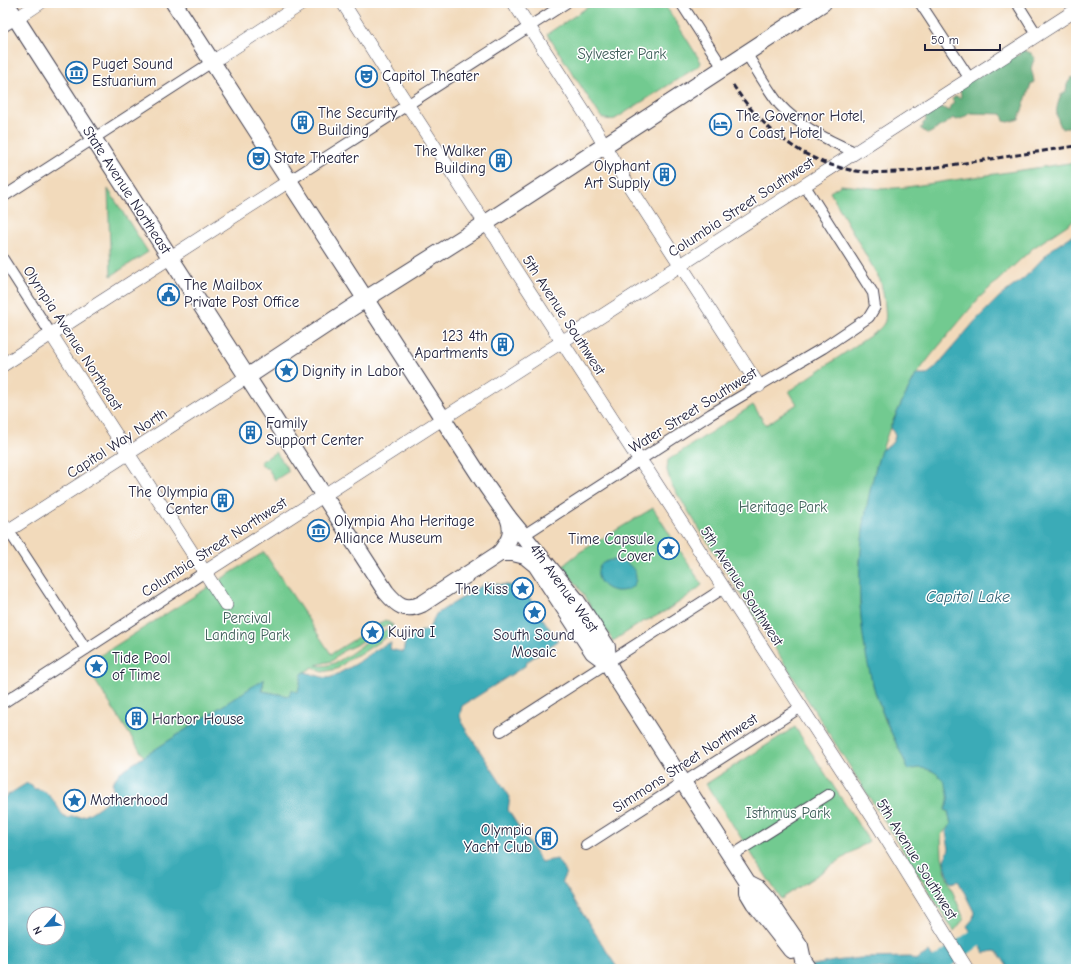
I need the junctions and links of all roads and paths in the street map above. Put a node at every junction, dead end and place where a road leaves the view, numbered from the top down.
1 (6, 3) edge
2 (40, 3) edge
3 (174, 3) edge
4 (303, 3) edge
5 (343, 3) edge
6 (514, 3) edge
7 (566, 3) edge
8 (681, 3) edge
9 (823, 3) edge
10 (920, 3) edge
11 (1017, 3) edge
12 (1076, 10) edge
13 (9, 23) edge
14 (529, 27) junction
15 (1037, 35) junction
16 (746, 53) junction
17 (212, 62) junction
18 (723, 68) junction
19 (970, 79) junction
20 (407, 104) junction
21 (93, 138) junction
22 (605, 146) junction
23 (855, 152) junction
24 (289, 181) junction
25 (805, 186) junction
26 (3, 197) edge
27 (486, 223) junction
28 (170, 257) junction
29 (3, 259) edge
30 (681, 265) junction
31 (366, 300) junction
32 (51, 334) junction
33 (562, 341) junction
34 (3, 365) edge
35 (247, 377) junction
36 (759, 386) junction
37 (443, 418) junction
38 (128, 454) junction
39 (640, 460) junction
40 (323, 495) junction
41 (508, 517) junction
42 (5, 529) edge
43 (524, 534) junction
44 (500, 553) junction
45 (205, 572) junction
46 (724, 588) junction
47 (226, 605) dead end
48 (86, 649) junction
49 (608, 663) junction
50 (3, 703) edge
51 (801, 707) junction
52 (501, 731) dead end
53 (684, 782) junction
54 (830, 794) dead end
55 (586, 845) dead end
56 (731, 856) junction
57 (801, 956) edge
58 (967, 969) edge

1 - 13 main road, State Avenue Northeast
2 - 13 street
3 - 17 main road, 4th Avenue West
4 - 17 street
5 - 20 street, 5th Avenue Southwest
6 - 14 street
7 - 14 street
8 - 18 street
9 - 16 main road
10 - 19 street
11 - 15 street
12 - 15 street, Columbia Street Southwest
13 - 21 main road, State Avenue Northeast
14 - 20 street
14 - 22 street
15 - 19 street, Columbia Street Southwest
16 - 18 main road
16 - 23 street
17 - 21 street
17 - 24 main road, 4th Avenue West
18 - 22 main road
19 - 23 street, Columbia Street Southwest
20 - 24 street
20 - 27 street, 5th Avenue Southwest
21 - 26 street
21 - 28 main road, State Avenue Northeast
22 - 27 main road
22 - 30 street
23 - 25 street, Columbia Street Southwest
24 - 28 street
24 - 31 main road, 4th Avenue West
25 - 30 street, Columbia Street Southwest
25 - 36 street, Water Street Southwest
27 - 31 main road
27 - 33 street, 5th Avenue Southwest
28 - 32 street
28 - 35 main road, State Avenue Northeast
29 - 32 street, Olympia Avenue Northeast
30 - 33 street, Columbia Street Southwest
30 - 36 street
31 - 35 main road
31 - 37 main road, 4th Avenue West
32 - 34 street
32 - 38 street, Olympia Avenue Northeast
33 - 37 street, Columbia Street Southwest
33 - 39 street, 5th Avenue Southwest
35 - 38 street, Capitol Way North
35 - 40 main road, State Avenue Northeast
36 - 39 street, Water Street Southwest
37 - 40 street, Columbia Street Northwest
37 - 41 main road, 4th Avenue West
38 - 42 street, Capitol Way North
38 - 45 street, Olympia Avenue Northeast
39 - 43 street, Water Street Southwest
39 - 46 street, 5th Avenue Southwest
40 - 44 main road, State Avenue Northeast
40 - 45 street, Columbia Street Northwest
41 - 43 main road, 4th Avenue West
41 - 44 main road
42 - 48 street
43 - 49 main road, 4th Avenue West
44 - 49 main road
45 - 47 street, Olympia Avenue Northeast
45 - 48 street, Columbia Street Northwest
46 - 49 street
46 - 51 street, 5th Avenue Southwest
48 - 50 street, Columbia Street Northwest
49 - 52 street
49 - 53 main road, 4th Avenue West
51 - 53 street, Simmons Street Northwest
51 - 58 street, 5th Avenue Southwest
53 - 55 street, Simmons Street Northwest
53 - 56 main road, 4th Avenue West
54 - 56 street
56 - 57 main road, 4th Avenue West

